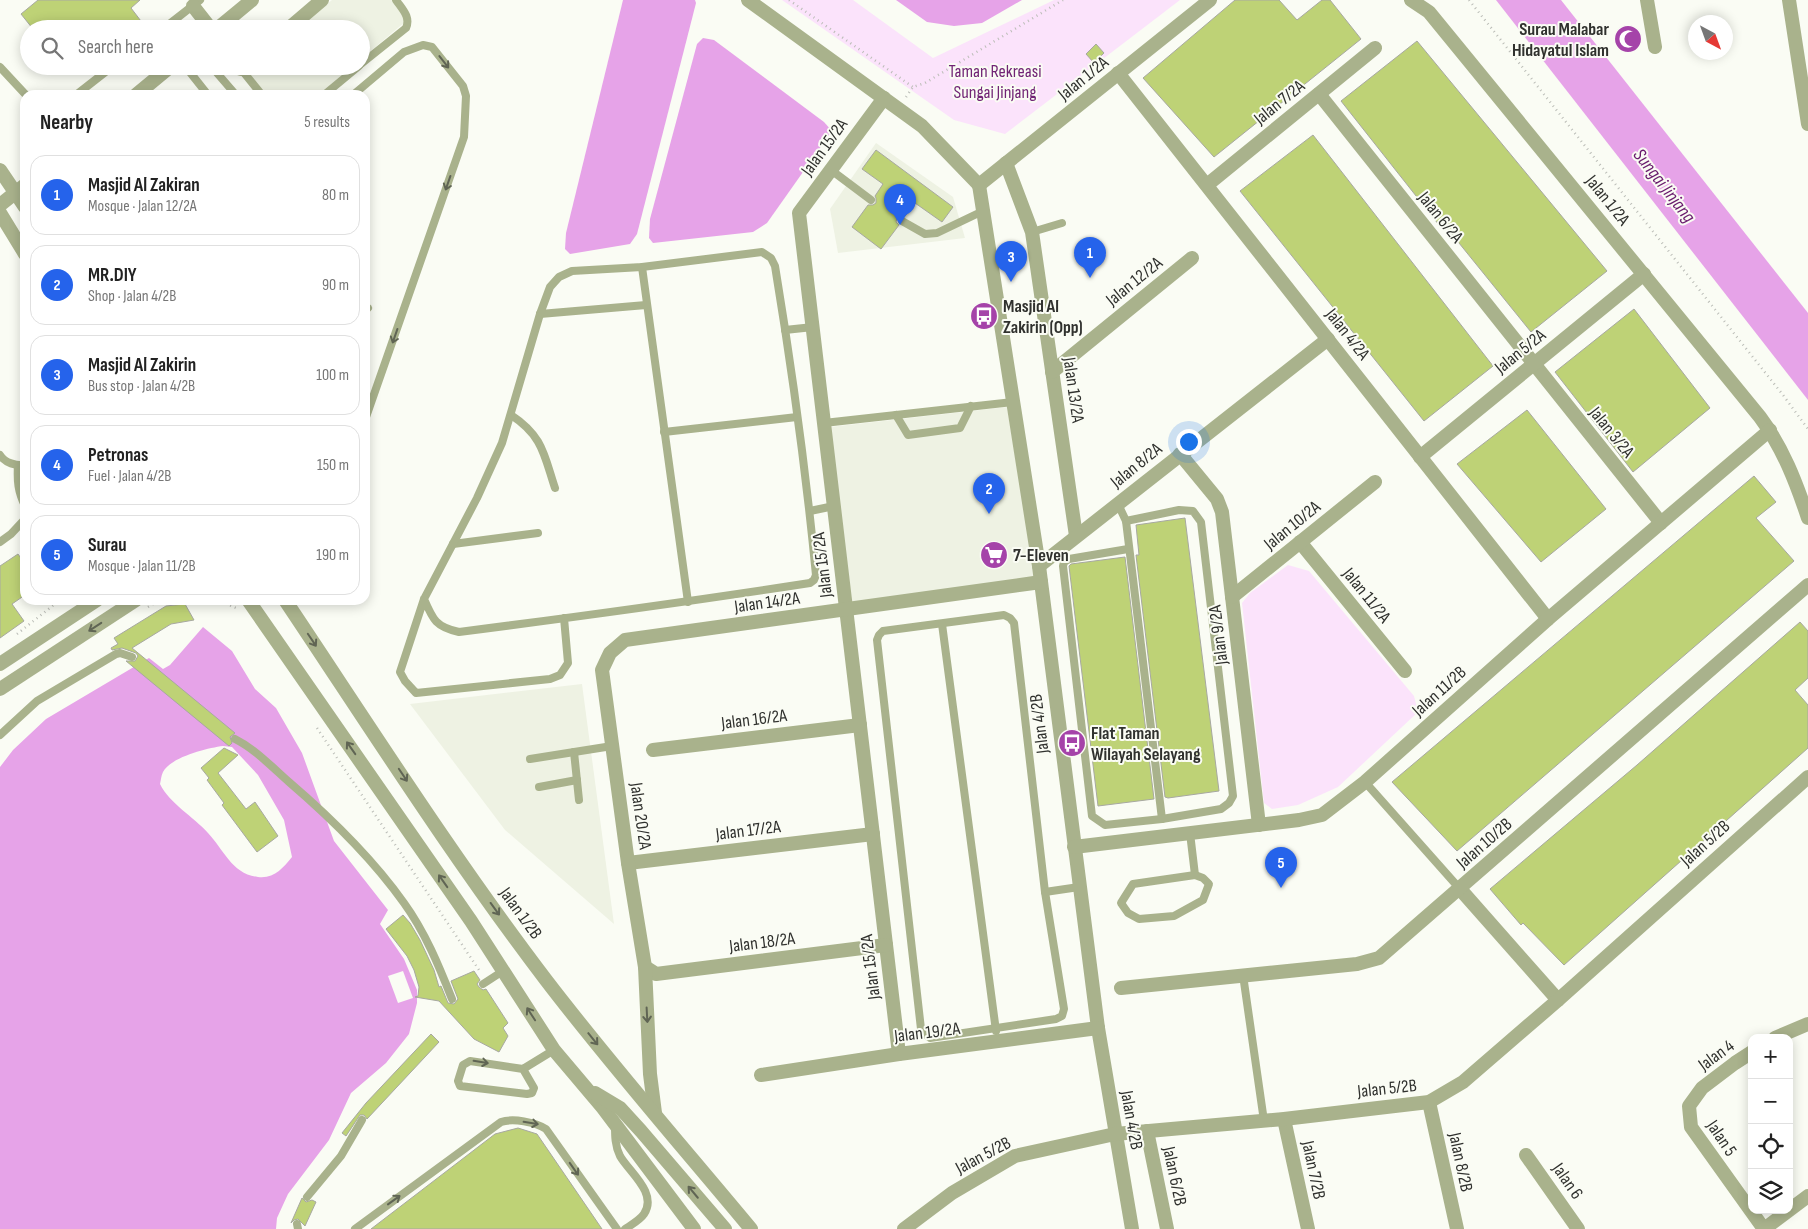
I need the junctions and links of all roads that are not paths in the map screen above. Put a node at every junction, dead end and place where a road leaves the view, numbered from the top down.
1 (252, 0) edge
2 (322, 0) edge
3 (396, 0) edge
4 (748, 0) edge
5 (1210, 0) edge
6 (1411, 0) edge
7 (1647, 0) edge
8 (1789, 0) edge
9 (196, 3) edge
10 (174, 20) edge
11 (206, 20) edge
12 (228, 20) edge
13 (299, 20) edge
14 (1655, 47) dead end
15 (1374, 48) dead end
16 (370, 57) edge
17 (0, 67) edge
18 (1118, 73) junction
19 (102, 75) edge
20 (160, 75) edge
21 (192, 75) edge
22 (219, 75) edge
23 (247, 75) edge
24 (348, 75) edge
25 (21, 90) edge
26 (82, 90) edge
27 (142, 90) edge
28 (204, 90) edge
29 (232, 90) edge
30 (258, 90) edge
31 (330, 90) edge
32 (359, 90) edge
33 (1319, 94) junction
34 (884, 98) junction
35 (1808, 124) edge
36 (1006, 163) junction
37 (0, 170) edge
38 (831, 170) junction
39 (979, 185) junction
40 (1207, 186) junction
41 (20, 189) edge
42 (871, 200) dead end
43 (0, 205) edge
44 (983, 211) junction
45 (0, 213) edge
46 (902, 221) dead end
47 (1062, 223) dead end
48 (1032, 232) junction
49 (20, 246) edge
50 (1192, 258) dead end
51 (642, 267) junction
52 (1644, 274) junction
53 (646, 305) junction
54 (540, 314) junction
55 (813, 327) junction
56 (786, 330) junction
57 (1328, 339) junction
58 (1534, 364) junction
59 (1052, 372) junction
60 (370, 394) edge
61 (375, 395) junction
62 (1013, 402) junction
63 (971, 406) junction
64 (370, 408) edge
65 (896, 415) junction
66 (511, 416) junction
67 (797, 417) junction
68 (824, 423) junction
69 (1770, 430) junction
70 (664, 432) junction
71 (1180, 454) junction
72 (0, 455) edge
73 (1420, 457) junction
74 (20, 464) edge
75 (20, 473) edge
76 (1375, 482) dead end
77 (555, 488) dead end
78 (20, 495) edge
79 (1118, 504) junction
80 (834, 506) junction
81 (810, 511) junction
82 (1808, 518) edge
83 (1126, 522) junction
84 (1661, 523) junction
85 (20, 525) edge
86 (538, 533) dead end
87 (1076, 536) junction
88 (0, 542) edge
89 (1300, 542) junction
90 (453, 544) junction
91 (1128, 549) junction
92 (1039, 566) junction
93 (1041, 582) junction
94 (1808, 585) edge
95 (1232, 597) junction
96 (424, 599) junction
97 (688, 602) junction
98 (89, 605) edge
99 (128, 605) edge
100 (246, 605) edge
101 (288, 605) edge
102 (846, 609) junction
103 (564, 618) junction
104 (1548, 619) junction
105 (942, 624) junction
106 (132, 657) dead end
107 (0, 664) edge
108 (602, 670) joint
109 (1405, 672) dead end
110 (0, 689) edge
111 (860, 725) junction
112 (0, 735) edge
113 (235, 739) dead end
114 (612, 746) junction
115 (653, 750) dead end
116 (574, 752) junction
117 (530, 759) dead end
118 (1808, 776) edge
119 (577, 780) junction
120 (1365, 782) junction
121 (539, 787) dead end
122 (579, 800) dead end
123 (1162, 819) junction
124 (1259, 825) junction
125 (1190, 833) junction
126 (873, 834) junction
127 (1074, 846) junction
128 (628, 863) junction
129 (1195, 874) junction
130 (1079, 887) junction
131 (1460, 889) junction
132 (1045, 892) junction
133 (886, 945) junction
134 (645, 967) junction
135 (503, 971) junction
136 (1243, 975) junction
137 (485, 983) road end
138 (1121, 988) dead end
139 (452, 999) dead end
140 (1558, 1000) junction
141 (1808, 1024) edge
142 (996, 1028) junction
143 (1098, 1028) junction
144 (1784, 1034) edge
145 (998, 1042) junction
146 (554, 1050) junction
147 (899, 1054) junction
148 (1748, 1054) edge
149 (523, 1069) junction
150 (761, 1076) dead end
151 (1702, 1088) joint
152 (587, 1089) junction
153 (1429, 1102) junction
154 (655, 1113) junction
155 (1284, 1119) junction
156 (362, 1120) dead end
157 (1264, 1121) junction
158 (615, 1123) junction
159 (1147, 1131) junction
160 (1116, 1134) junction
161 (1526, 1155) dead end
162 (1808, 1196) edge
163 (307, 1197) dead end
164 (355, 1229) edge
165 (616, 1229) edge
166 (625, 1229) edge
167 (694, 1229) edge
168 (725, 1229) edge
169 (751, 1229) edge
170 (904, 1229) edge
171 (1132, 1229) edge
172 (1167, 1229) edge
173 (1308, 1229) edge
174 (1457, 1229) edge
175 (1578, 1229) edge
176 (1764, 1229) edge

1 - 12 street
2 - 13 street
3 - 16 lane
4 - 34 street
5 - 18 street, Jalan 1/2A
6 - 52 street, Jalan 1/2A
7 - 14 street
8 - 35 street
9 - 10 lane
9 - 11 street
15 - 33 street, Jalan 7/2A
17 - 25 lane
18 - 36 street, Jalan 1/2A
18 - 40 street, Jalan 4/2A
19 - 26 lane
20 - 27 street
21 - 28 lane
22 - 29 lane
23 - 30 lane
24 - 31 lane
32 -> 61 lane
33 - 40 street, Jalan 7/2A
33 - 58 street, Jalan 6/2A
34 - 38 street, Jalan 15/2A
34 - 39 street
36 - 39 street, Jalan 1/2A
36 - 48 street, Jalan 13/2A
37 - 41 street
38 - 42 lane
38 - 55 street, Jalan 15/2A
39 - 44 street, Jalan 4/2B
40 - 57 street, Jalan 4/2A
41 - 43 street
44 - 46 lane
44 - 62 street, Jalan 4/2B
45 - 49 street
47 - 48 lane
48 - 59 street, Jalan 13/2A
50 - 59 street, Jalan 12/2A
51 - 53 lane
51 - 54 lane
51 - 56 lane
52 - 58 street, Jalan 5/2A
52 - 69 street, Jalan 1/2A
53 - 54 lane
53 - 70 lane
54 - 66 lane
55 - 56 lane
55 - 68 street, Jalan 15/2A
56 - 67 lane
57 - 71 street, Jalan 8/2A
57 - 73 street, Jalan 4/2A
58 - 73 street, Jalan 5/2A
58 - 84 street, Jalan 3/2A
59 - 87 street, Jalan 13/2A
60 - 61 lane
61 - 64 lane
62 - 63 lane
62 - 92 street, Jalan 4/2B
63 - 65 lane
63 - 65 lane
65 - 68 lane
66 - 77 lane
66 - 90 lane
67 - 70 lane
67 - 81 lane
68 - 80 street, Jalan 15/2A
69 - 82 street, Jalan 1/2A
69 - 84 street, Jalan 11/2B
70 - 97 lane
71 - 79 street, Jalan 8/2A
71 - 95 street, Jalan 9/2A
72 - 74 lane
73 - 104 street, Jalan 4/2A
75 - 78 lane
76 - 89 street, Jalan 10/2A
79 - 83 lane
79 - 87 street, Jalan 8/2A
80 - 81 lane
80 - 102 street, Jalan 15/2A
81 - 97 lane
83 - 91 lane
83 - 123 lane
84 - 104 street, Jalan 11/2B
85 - 88 lane
86 - 90 lane
87 - 92 street, Jalan 8/2A
89 - 95 street, Jalan 10/2A
89 - 109 street, Jalan 11/2A
90 - 96 lane
91 - 123 lane
91 - 123 lane
92 - 93 street, Jalan 4/2B
93 - 102 street, Jalan 14/2A
93 - 127 street, Jalan 4/2B
94 - 131 street, Jalan 10/2B
95 - 124 street, Jalan 9/2A
96 - 103 lane
96 - 103 lane
97 - 103 lane
98 - 107 street
99 -> 110 street
135 -> 100 street
101 -> 154 street, Jalan 1/2B
102 - 108 street, Jalan 14/2A
102 - 111 street, Jalan 15/2A
104 - 120 street, Jalan 11/2B
105 - 132 lane
105 - 142 lane
105 - 142 lane
106 - 112 lane
108 - 114 street, Jalan 20/2A
111 - 115 street, Jalan 16/2A
111 - 126 street, Jalan 15/2A
113 - 139 lane
114 - 116 lane
114 - 128 street, Jalan 20/2A
116 - 117 lane
116 - 119 lane
118 - 140 street, Jalan 5/2B
119 - 121 lane
119 - 122 lane
120 - 124 street, Jalan 11/2B
120 - 131 lane
124 - 125 street, Jalan 11/2B
125 - 127 street, Jalan 11/2B
125 - 129 lane
126 - 128 street, Jalan 17/2A
126 - 133 street, Jalan 15/2A
127 - 130 street, Jalan 4/2B
128 - 134 street, Jalan 20/2A
129 - 129 lane
130 - 132 lane
130 - 143 street, Jalan 4/2B
131 - 136 street, Jalan 10/2B
131 - 140 street
132 - 142 lane
133 - 134 street, Jalan 18/2A
133 - 147 street, Jalan 15/2A
134 -> 154 street, Jalan 20/2A
135 - 137 lane
146 -> 135 street
136 - 138 street, Jalan 10/2B
136 - 157 lane
140 - 153 street, Jalan 5/2B
141 - 144 street
142 - 145 lane
143 - 145 street, Jalan 19/2A
143 - 160 street, Jalan 4/2B
145 - 147 street, Jalan 19/2A
146 - 149 lane
146 - 152 street
147 - 150 street, Jalan 19/2A
148 - 151 street, Jalan 4
149 -> 149 lane
151 - 176 street, Jalan 5
152 - 158 street
168 -> 152 street
153 - 155 street, Jalan 5/2B
153 - 174 street, Jalan 8/2B
154 - 169 street, Jalan 1/2B
155 - 157 street, Jalan 5/2B
155 - 173 street, Jalan 7/2B
156 - 163 lane
157 - 159 street, Jalan 5/2B
158 - 166 lane
158 - 167 street
159 - 160 street, Jalan 5/2B
159 - 172 street, Jalan 6/2B
160 - 170 street, Jalan 5/2B
160 - 171 street, Jalan 4/2B
161 - 175 street, Jalan 6
162 - 176 street
164 -> 165 lane

